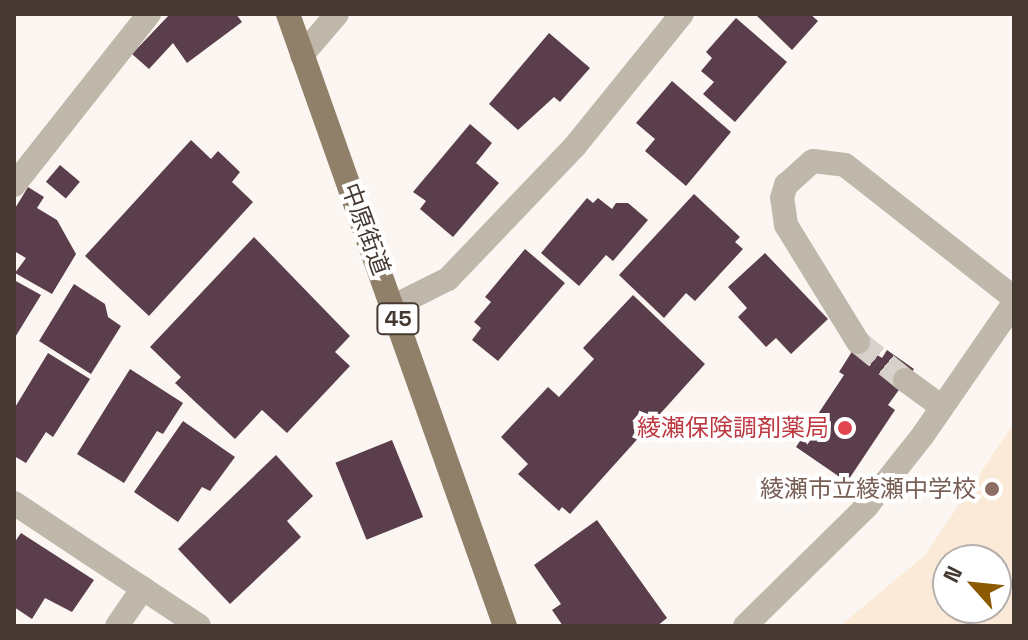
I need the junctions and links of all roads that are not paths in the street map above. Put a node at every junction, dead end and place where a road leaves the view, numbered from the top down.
1 (149, 14) edge
2 (288, 14) edge
3 (337, 14) edge
4 (682, 14) edge
5 (302, 55) junction
6 (14, 185) edge
7 (1014, 301) edge
8 (394, 306) junction
9 (858, 342) tunnel mouth
10 (905, 380) tunnel mouth
11 (942, 407) junction
12 (14, 503) edge
13 (143, 588) junction
14 (117, 626) edge
15 (199, 626) edge
16 (505, 626) edge
17 (745, 626) edge

1 - 6 street
2 - 5 main road, 中原街道 / 45
3 - 5 street
4 - 8 street
5 - 8 main road, 中原街道 / 45
7 - 9 street
7 - 11 street
8 - 16 main road, 中原街道 / 45
10 - 11 street
11 - 17 street
12 - 13 street
13 - 14 street
13 - 15 street

